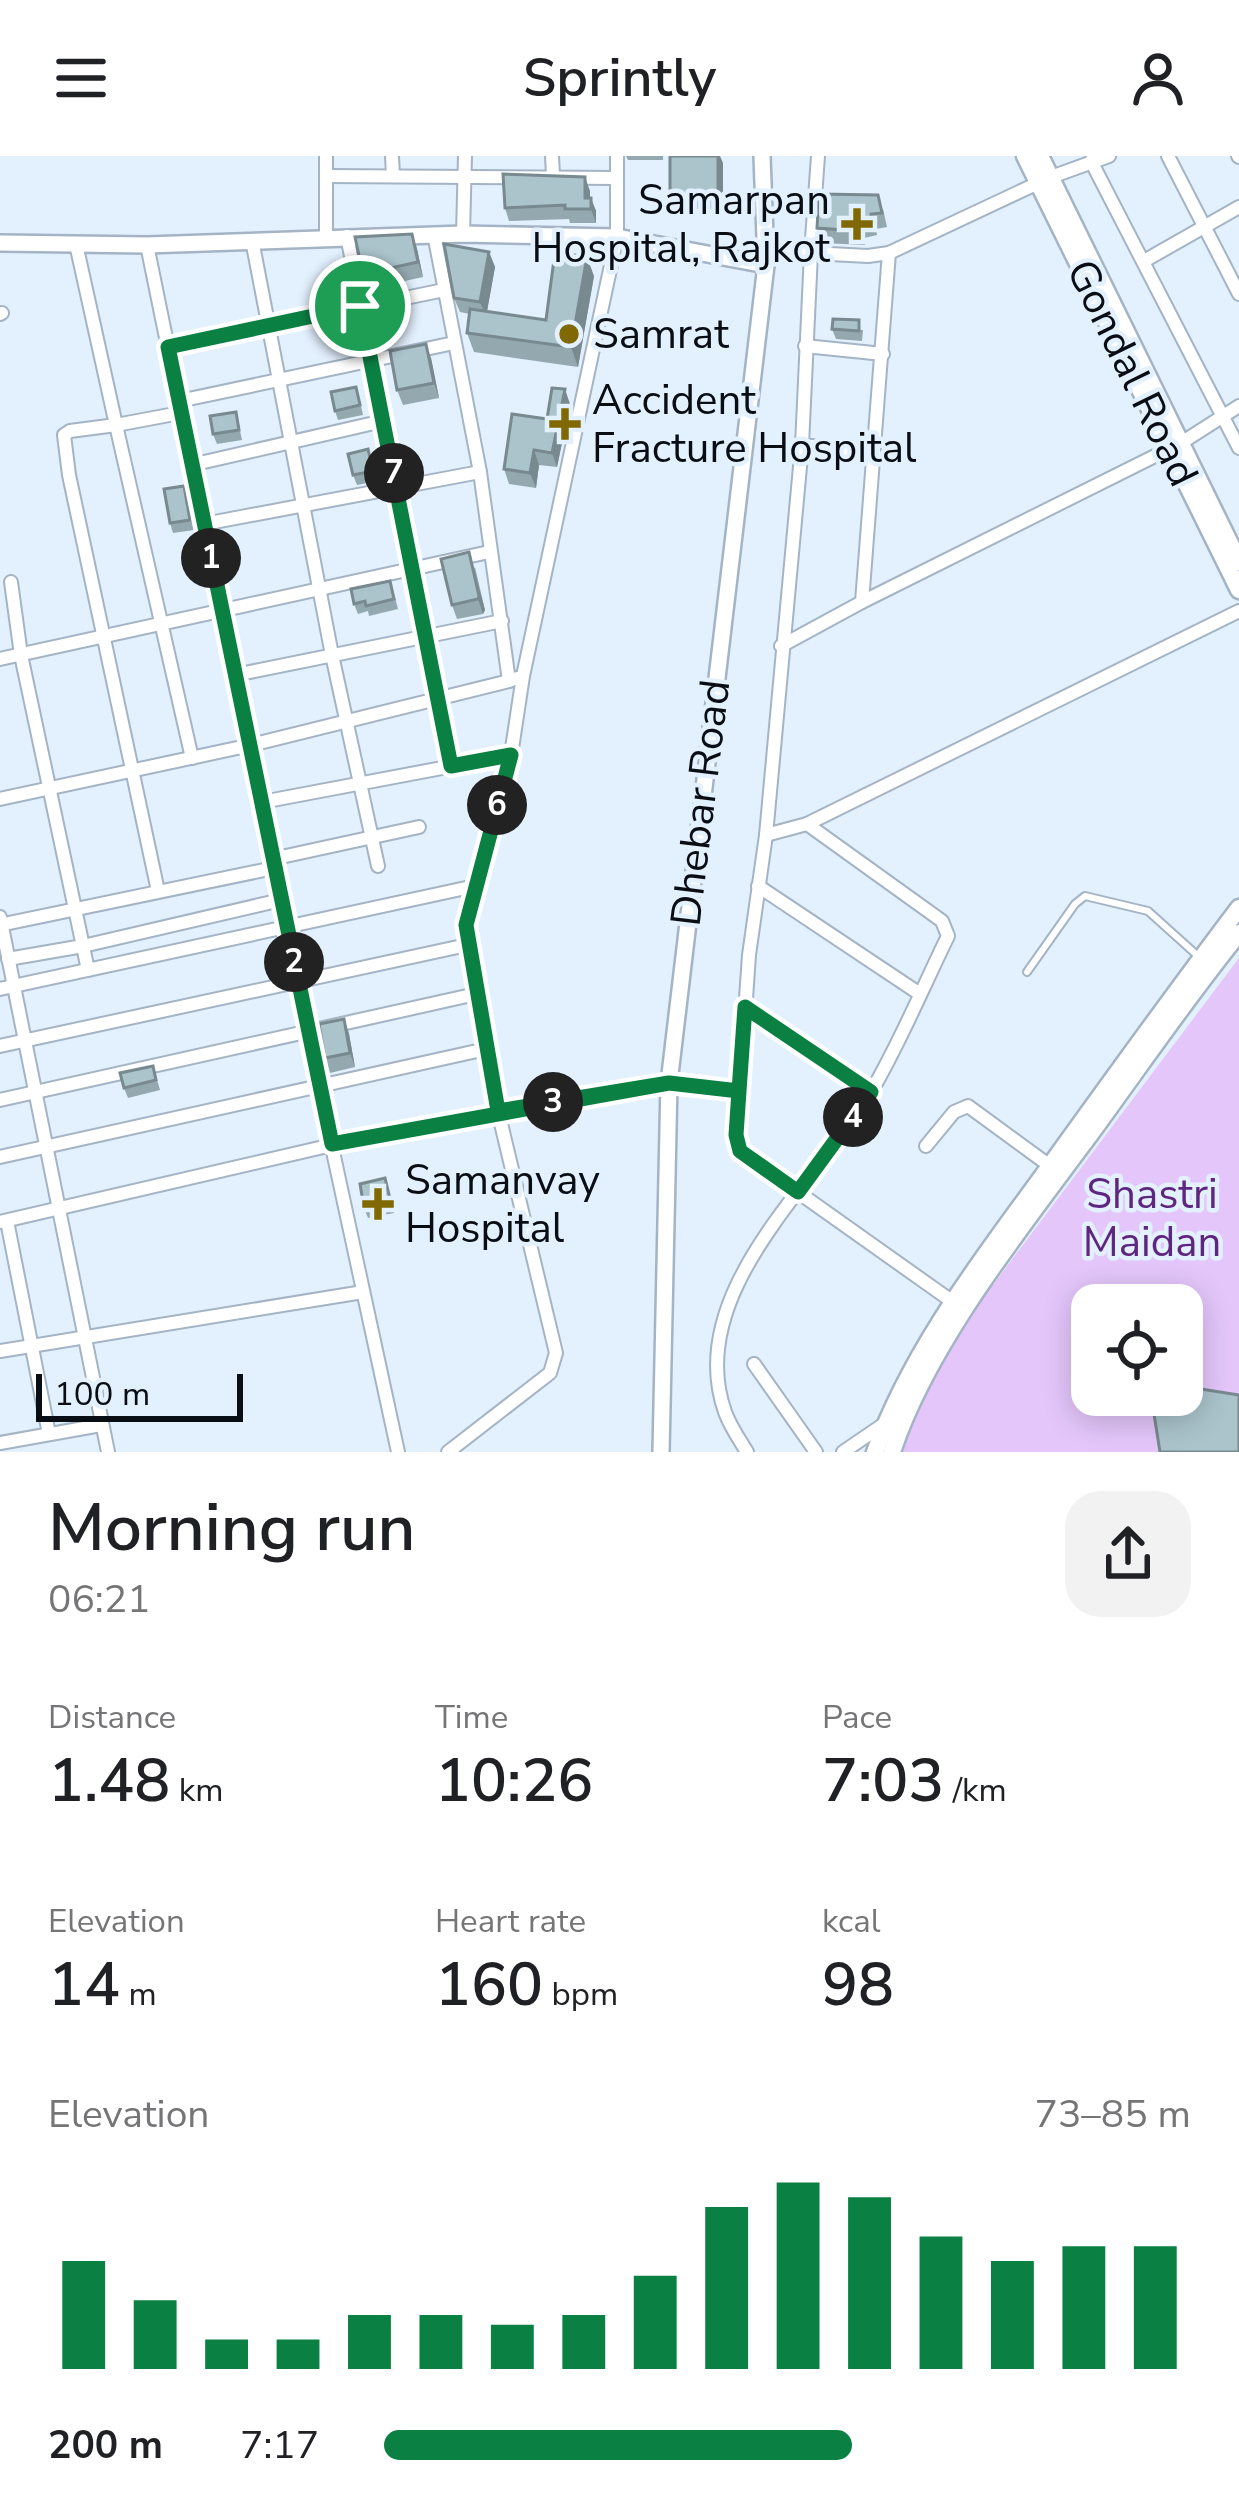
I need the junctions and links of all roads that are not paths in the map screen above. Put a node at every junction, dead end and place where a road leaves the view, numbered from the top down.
1 (326, 156) edge
2 (392, 156) edge
3 (465, 156) edge
4 (552, 156) edge
5 (617, 156) edge
6 (761, 156) edge
7 (818, 156) edge
8 (1025, 156) edge
9 (1040, 156) edge
10 (1109, 156) edge
11 (1168, 156) edge
12 (1091, 161) junction
13 (553, 175) junction
14 (326, 176) junction
15 (393, 176) junction
16 (465, 176) junction
17 (617, 178) junction
18 (1046, 181) junction
19 (1239, 207) edge
20 (1203, 228) junction
21 (463, 234) junction
22 (434, 235) junction
23 (347, 236) junction
24 (326, 237) junction
25 (617, 237) junction
26 (252, 240) junction
27 (0, 243) edge
28 (76, 244) junction
29 (147, 245) junction
30 (811, 253) junction
31 (889, 253) junction
32 (766, 257) junction
33 (1144, 260) junction
34 (444, 290) junction
35 (1239, 294) edge
36 (360, 306) junction
37 (268, 324) junction
38 (454, 344) junction
39 (805, 346) junction
40 (168, 347) junction
41 (883, 354) junction
42 (371, 362) junction
43 (278, 379) junction
44 (1239, 406) edge
45 (179, 407) junction
46 (1223, 413) junction
47 (383, 421) junction
48 (116, 425) junction
49 (290, 440) junction
50 (802, 445) junction
51 (1174, 446) junction
52 (1239, 448) edge
53 (874, 453) junction
54 (191, 465) junction
55 (480, 472) junction
56 (397, 488) junction
57 (302, 506) junction
58 (204, 524) junction
59 (489, 552) junction
60 (1239, 562) edge
61 (414, 572) junction
62 (11, 582) dead end
63 (1239, 590) edge
64 (319, 591) junction
65 (862, 602) junction
66 (1239, 611) edge
67 (222, 614) junction
68 (502, 621) junction
69 (159, 626) junction
70 (101, 637) junction
71 (425, 638) junction
72 (782, 646) junction
73 (21, 655) junction
74 (332, 655) junction
75 (0, 659) edge
76 (235, 675) junction
77 (516, 678) junction
78 (438, 701) junction
79 (346, 721) junction
80 (251, 745) junction
81 (511, 755) junction
82 (192, 758) junction
83 (451, 766) junction
84 (130, 772) junction
85 (361, 783) junction
86 (52, 789) junction
87 (0, 799) edge
88 (262, 802) junction
89 (807, 824) junction
90 (419, 827) dead end
91 (766, 836) junction
92 (372, 837) junction
93 (273, 863) junction
94 (378, 866) dead end
95 (475, 886) junction
96 (758, 886) junction
97 (158, 890) junction
98 (281, 900) junction
99 (1239, 908) edge
100 (75, 910) junction
101 (0, 922) edge
102 (287, 925) junction
103 (1236, 944) edge
104 (467, 945) junction
105 (82, 946) junction
106 (8, 958) junction
107 (1201, 958) junction
108 (88, 970) junction
109 (1027, 972) dead end
110 (298, 983) junction
111 (7, 987) edge
112 (476, 994) junction
113 (920, 994) junction
114 (745, 1007) junction
115 (308, 1031) junction
116 (25, 1041) junction
117 (0, 1046) edge
118 (486, 1049) junction
119 (669, 1083) junction
120 (319, 1087) junction
121 (739, 1091) junction
122 (36, 1092) junction
123 (871, 1092) junction
124 (0, 1100) edge
125 (498, 1111) junction
126 (332, 1144) junction
127 (926, 1146) dead end
128 (46, 1147) junction
129 (0, 1156) edge
130 (1050, 1166) junction
131 (798, 1192) junction
132 (59, 1209) junction
133 (4, 1222) edge
134 (363, 1292) junction
135 (959, 1307) junction
136 (85, 1337) junction
137 (31, 1346) junction
138 (0, 1351) edge
139 (754, 1364) dead end
140 (884, 1424) junction
141 (101, 1425) junction
142 (49, 1434) junction
143 (0, 1443) edge
144 (850, 1449) edge
145 (108, 1452) edge
146 (398, 1452) edge
147 (448, 1452) edge
148 (661, 1452) edge
149 (747, 1452) edge
150 (816, 1452) edge
151 (874, 1452) edge
152 (892, 1452) edge

1 - 14 street
2 - 15 street
3 - 16 street
4 - 13 street
5 - 17 street
6 - 32 street, Dhebar Road
7 - 30 street
8 - 18 main road, Gondal Road
9 - 18 main road, Gondal Road
10 - 12 street
11 - 20 street
12 - 18 street
12 - 33 street
13 - 16 street
13 - 17 street
14 - 15 street
14 - 24 street
15 - 16 street
16 - 21 street
17 - 25 street
18 - 31 street
18 - 51 main road, Gondal Road
19 - 20 street
20 - 33 street
20 - 35 street
21 - 22 street
21 - 25 street
22 - 23 street
22 - 34 street
23 - 24 street
23 - 36 street
24 - 26 street
25 - 32 street
25 - 77 street
26 - 29 street
26 - 37 street
27 - 28 street
28 - 29 street
28 - 48 street
29 - 40 street
30 - 31 street
30 - 32 street
30 - 39 street
31 - 41 street
32 - 119 street, Dhebar Road
33 - 46 street
34 - 36 street
34 - 38 street
36 - 37 street
36 - 42 street
37 - 40 street
37 - 43 street
38 - 42 street
38 - 55 street
39 - 41 street
39 - 50 street
40 - 45 street
41 - 53 street
42 - 43 street
42 - 47 street
43 - 45 street
43 - 49 street
44 - 46 street
45 - 48 street
45 - 54 street
46 - 51 street
46 - 52 street
47 - 49 street
47 - 56 street
48 - 69 street
48 - 70 street
49 - 54 street
49 - 57 street
50 - 53 street
50 - 72 street
51 - 60 main road, Gondal Road
51 - 63 main road, Gondal Road
51 - 65 street
53 - 65 street
54 - 58 street
55 - 56 street
55 - 59 street
56 - 57 street
56 - 61 street
57 - 58 street
57 - 64 street
58 - 67 street
59 - 61 street
59 - 68 street
61 - 64 street
61 - 71 street
62 - 73 street
64 - 67 street
64 - 74 street
65 - 72 street
66 - 89 street
67 - 69 street
67 - 76 street
68 - 71 street
68 - 77 street
69 - 70 street
69 - 82 street
70 - 73 street
70 - 84 street
71 - 74 street
71 - 78 street
72 - 91 street
73 - 75 street
73 - 86 street
74 - 76 street
74 - 79 street
76 - 80 street
77 - 78 street
77 - 81 street
78 - 79 street
78 - 83 street
79 - 80 street
79 - 85 street
80 - 82 street
80 - 88 street
81 - 83 street
81 - 95 street
82 - 84 street
83 - 85 street
84 - 86 street
84 - 97 street
85 - 88 street
85 - 92 street
86 - 87 street
86 - 100 street
88 - 93 street
89 - 91 street
89 - 113 street
90 - 92 street
91 - 96 street
92 - 93 street
92 - 94 street
93 - 97 street
93 - 98 street
95 - 102 street
95 - 104 street
96 - 113 street
96 - 114 street
97 - 100 street
98 - 102 street
98 - 105 street
99 - 107 main road
100 - 101 street
100 - 105 street
101 - 106 street
102 - 108 street
102 - 110 street
103 - 135 main road
104 - 110 street
104 - 112 street
105 - 106 street
105 - 108 street
106 - 111 street
107 - 109 lane
107 - 130 main road
108 - 111 street
110 - 115 street
110 - 116 street
111 - 116 street
112 - 115 street
112 - 118 street
113 - 123 street
114 - 121 street
114 - 123 street
115 - 120 street
115 - 122 street
116 - 117 street
116 - 122 street
118 - 120 street
118 - 125 street
119 - 121 street
119 - 125 street
119 - 148 street, Dhebar Road
120 - 126 street
120 - 128 street
121 - 131 street
122 - 124 street
122 - 128 street
123 - 131 street
125 - 126 street
125 - 147 street
126 - 132 street
126 - 134 street
127 - 130 street
128 - 129 street
128 - 132 street
130 - 135 main road
131 - 135 street
131 - 149 street
132 - 133 street
132 - 136 street
133 - 137 street
134 - 136 street
134 - 146 street
135 - 140 main road
135 - 152 main road
136 - 137 street
136 - 141 street
137 - 138 street
137 - 142 street
139 - 150 street
140 - 144 street
140 - 151 main road
141 - 142 street
141 - 145 street
142 - 143 street

